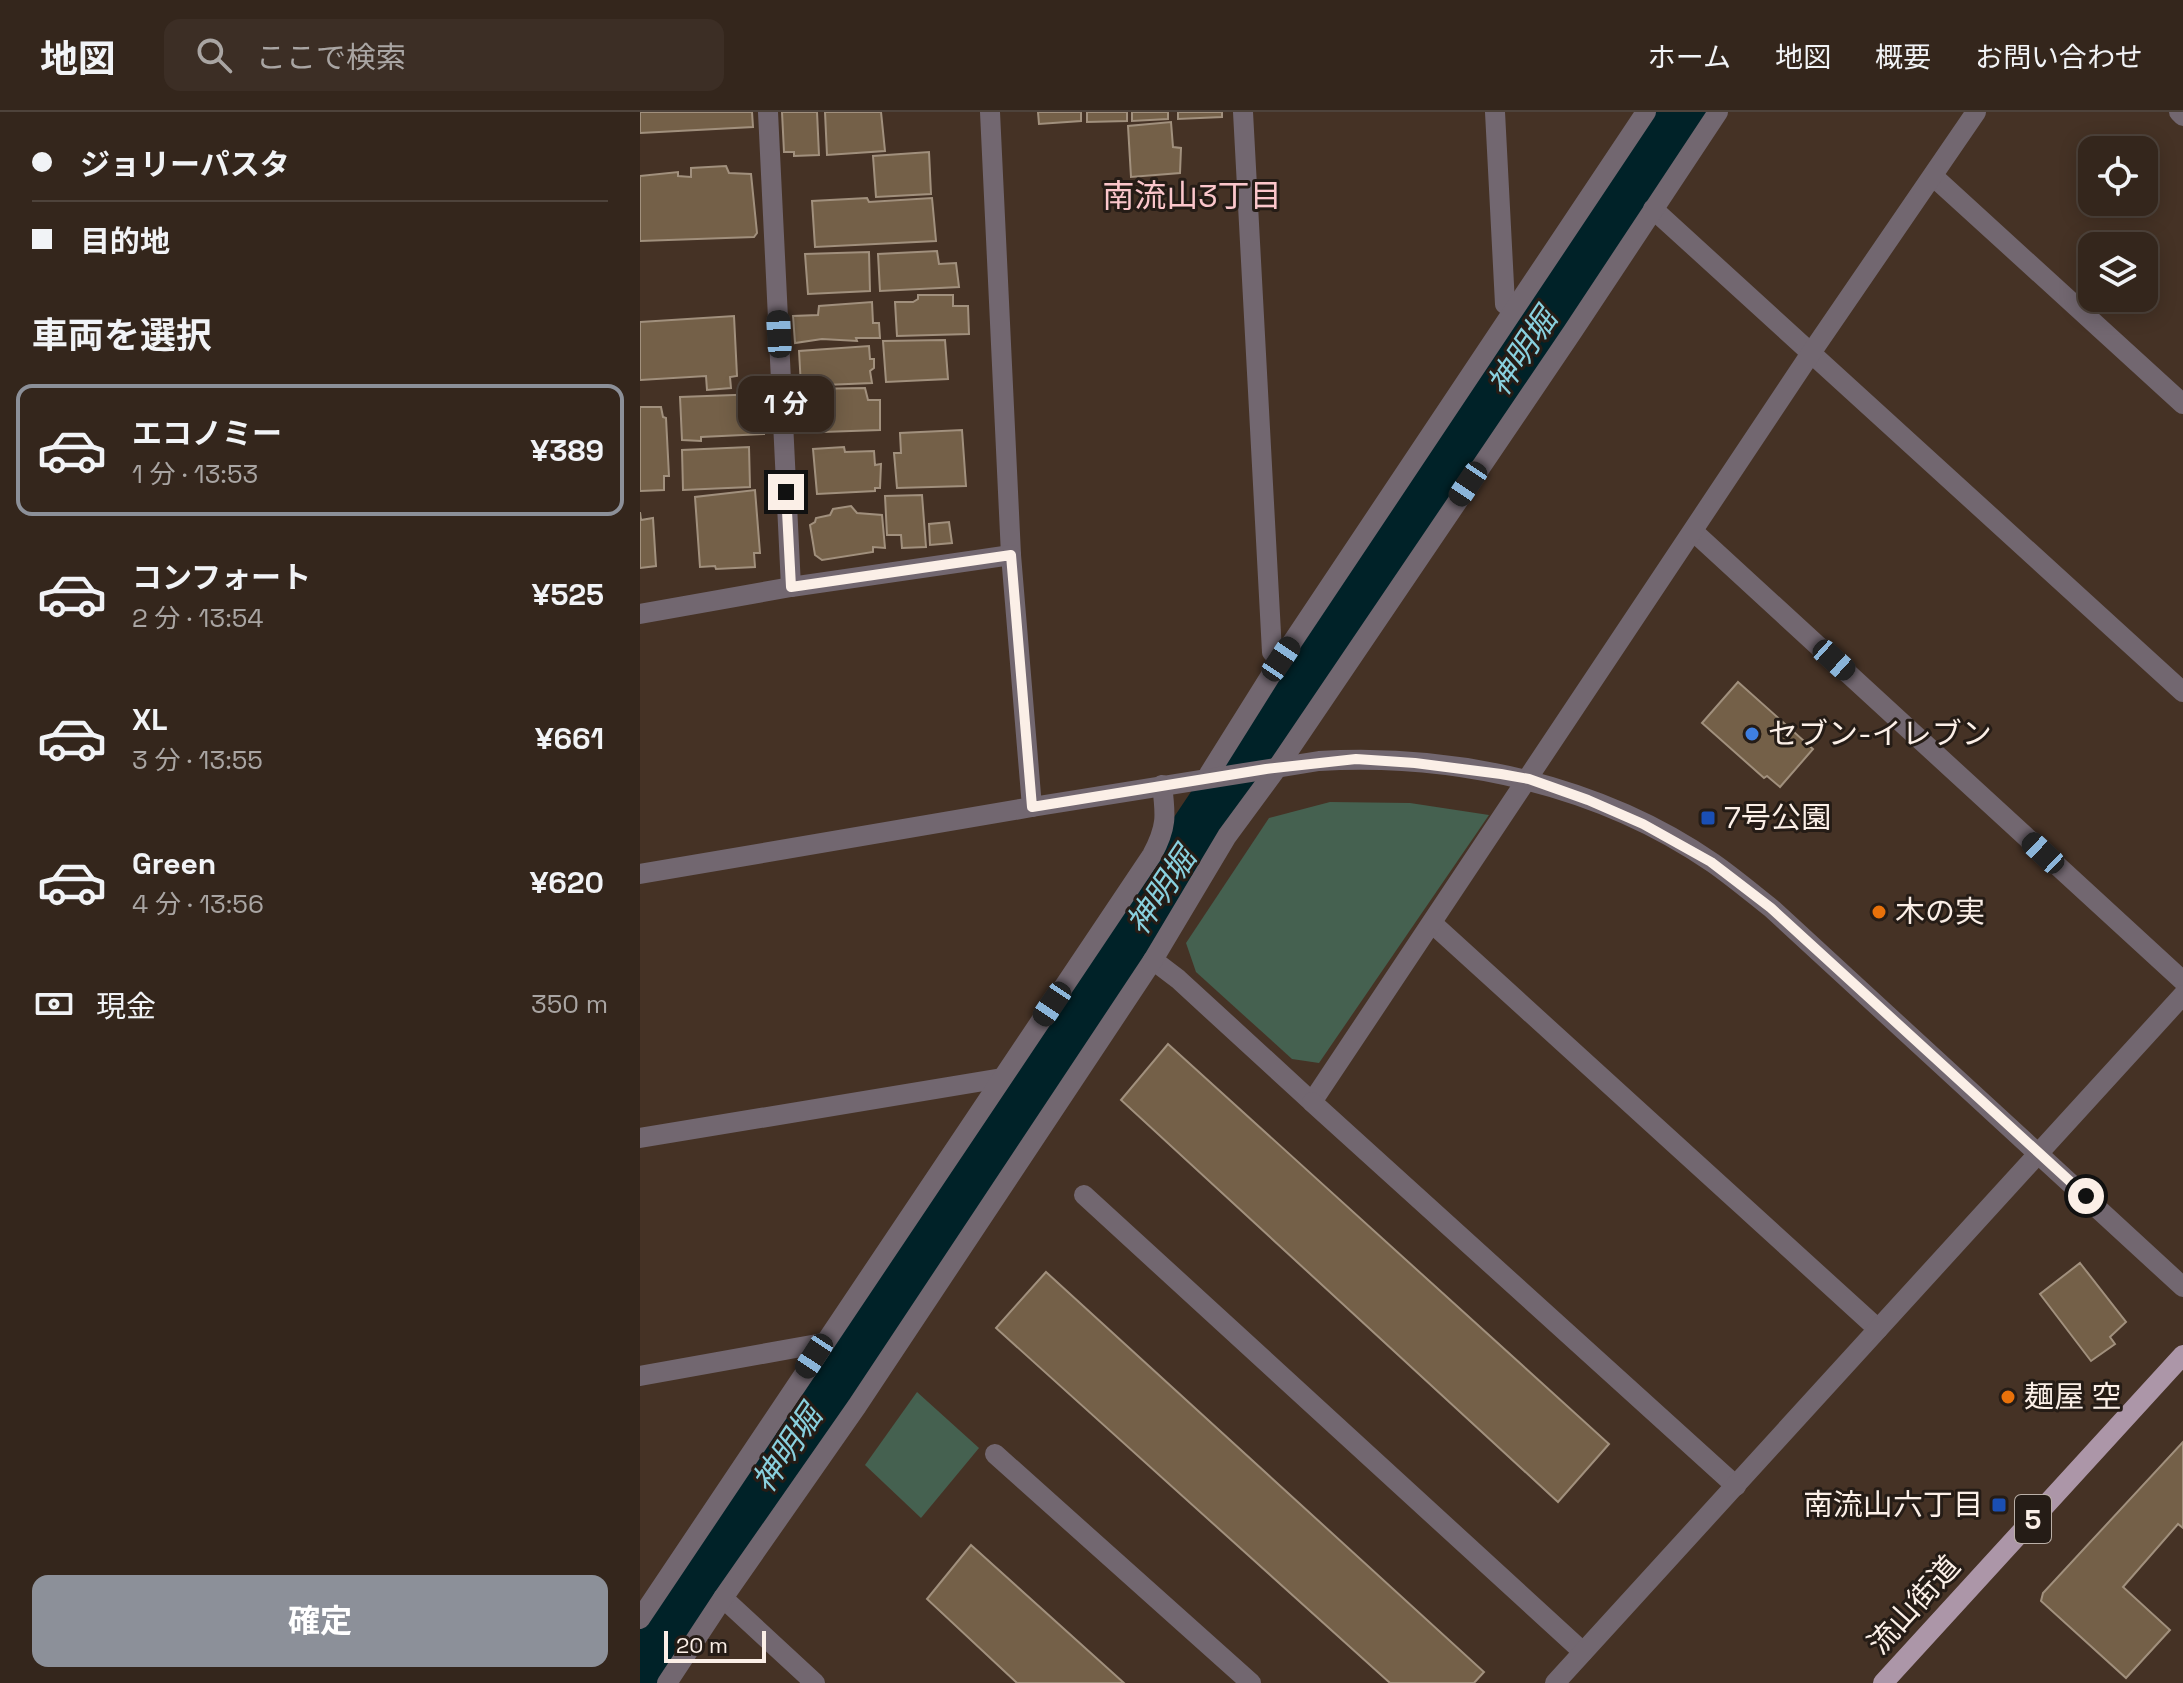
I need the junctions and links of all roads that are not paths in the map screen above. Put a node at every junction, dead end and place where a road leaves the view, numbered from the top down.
1 (768, 112) edge
2 (990, 112) edge
3 (1243, 112) edge
4 (1495, 112) edge
5 (1646, 112) edge
6 (1718, 112) edge
7 (1976, 112) edge
8 (1934, 177) junction
9 (1653, 209) junction
10 (1513, 310) junction
11 (1811, 353) junction
12 (2183, 404) edge
13 (1694, 532) junction
14 (1011, 555) junction
15 (791, 587) junction
16 (640, 614) edge
17 (1281, 659) junction
18 (2183, 692) edge
19 (1271, 768) junction
20 (1212, 778) junction
21 (1529, 779) junction
22 (1162, 785) junction
23 (1032, 807) junction
24 (640, 874) edge
25 (1433, 924) junction
26 (1153, 960) junction
27 (2183, 981) edge
28 (2183, 995) edge
29 (1002, 1078) junction
30 (1312, 1102) junction
31 (640, 1138) edge
32 (2040, 1153) junction
33 (1084, 1195) dead end
34 (2183, 1287) edge
35 (1878, 1329) junction
36 (823, 1343) junction
37 (2183, 1355) edge
38 (640, 1376) edge
39 (995, 1454) dead end
40 (1736, 1486) junction
41 (723, 1598) junction
42 (640, 1619) edge
43 (1583, 1652) junction
44 (667, 1683) edge
45 (815, 1683) edge
46 (1251, 1683) edge
47 (1555, 1683) edge
48 (1883, 1683) edge

1 - 15 street
2 - 14 street
3 - 17 street
4 - 10 street
5 - 10 street
6 - 9 street
7 - 8 street
8 - 11 street
8 - 12 street
9 - 11 street
9 - 19 street
10 - 17 street
11 - 13 street
11 - 18 street
13 - 21 street
13 - 27 street
14 - 15 street
14 - 23 street
15 - 16 street
17 - 20 street
19 - 20 street
19 - 21 street
19 - 26 street
20 - 22 street
21 - 25 street
21 - 32 street
22 - 23 street
22 - 29 street
23 - 24 street
25 - 30 street
25 - 35 street
26 - 30 street
26 - 41 street
28 - 32 street
29 - 31 street
29 - 36 street
30 - 40 street
32 - 34 street
32 - 35 street
33 - 43 street
35 - 40 street
36 - 38 street
36 - 42 street
37 - 48 main road, 流山街道 / 5
39 - 46 street
40 - 43 street
41 - 44 street
41 - 45 street
43 - 47 street

